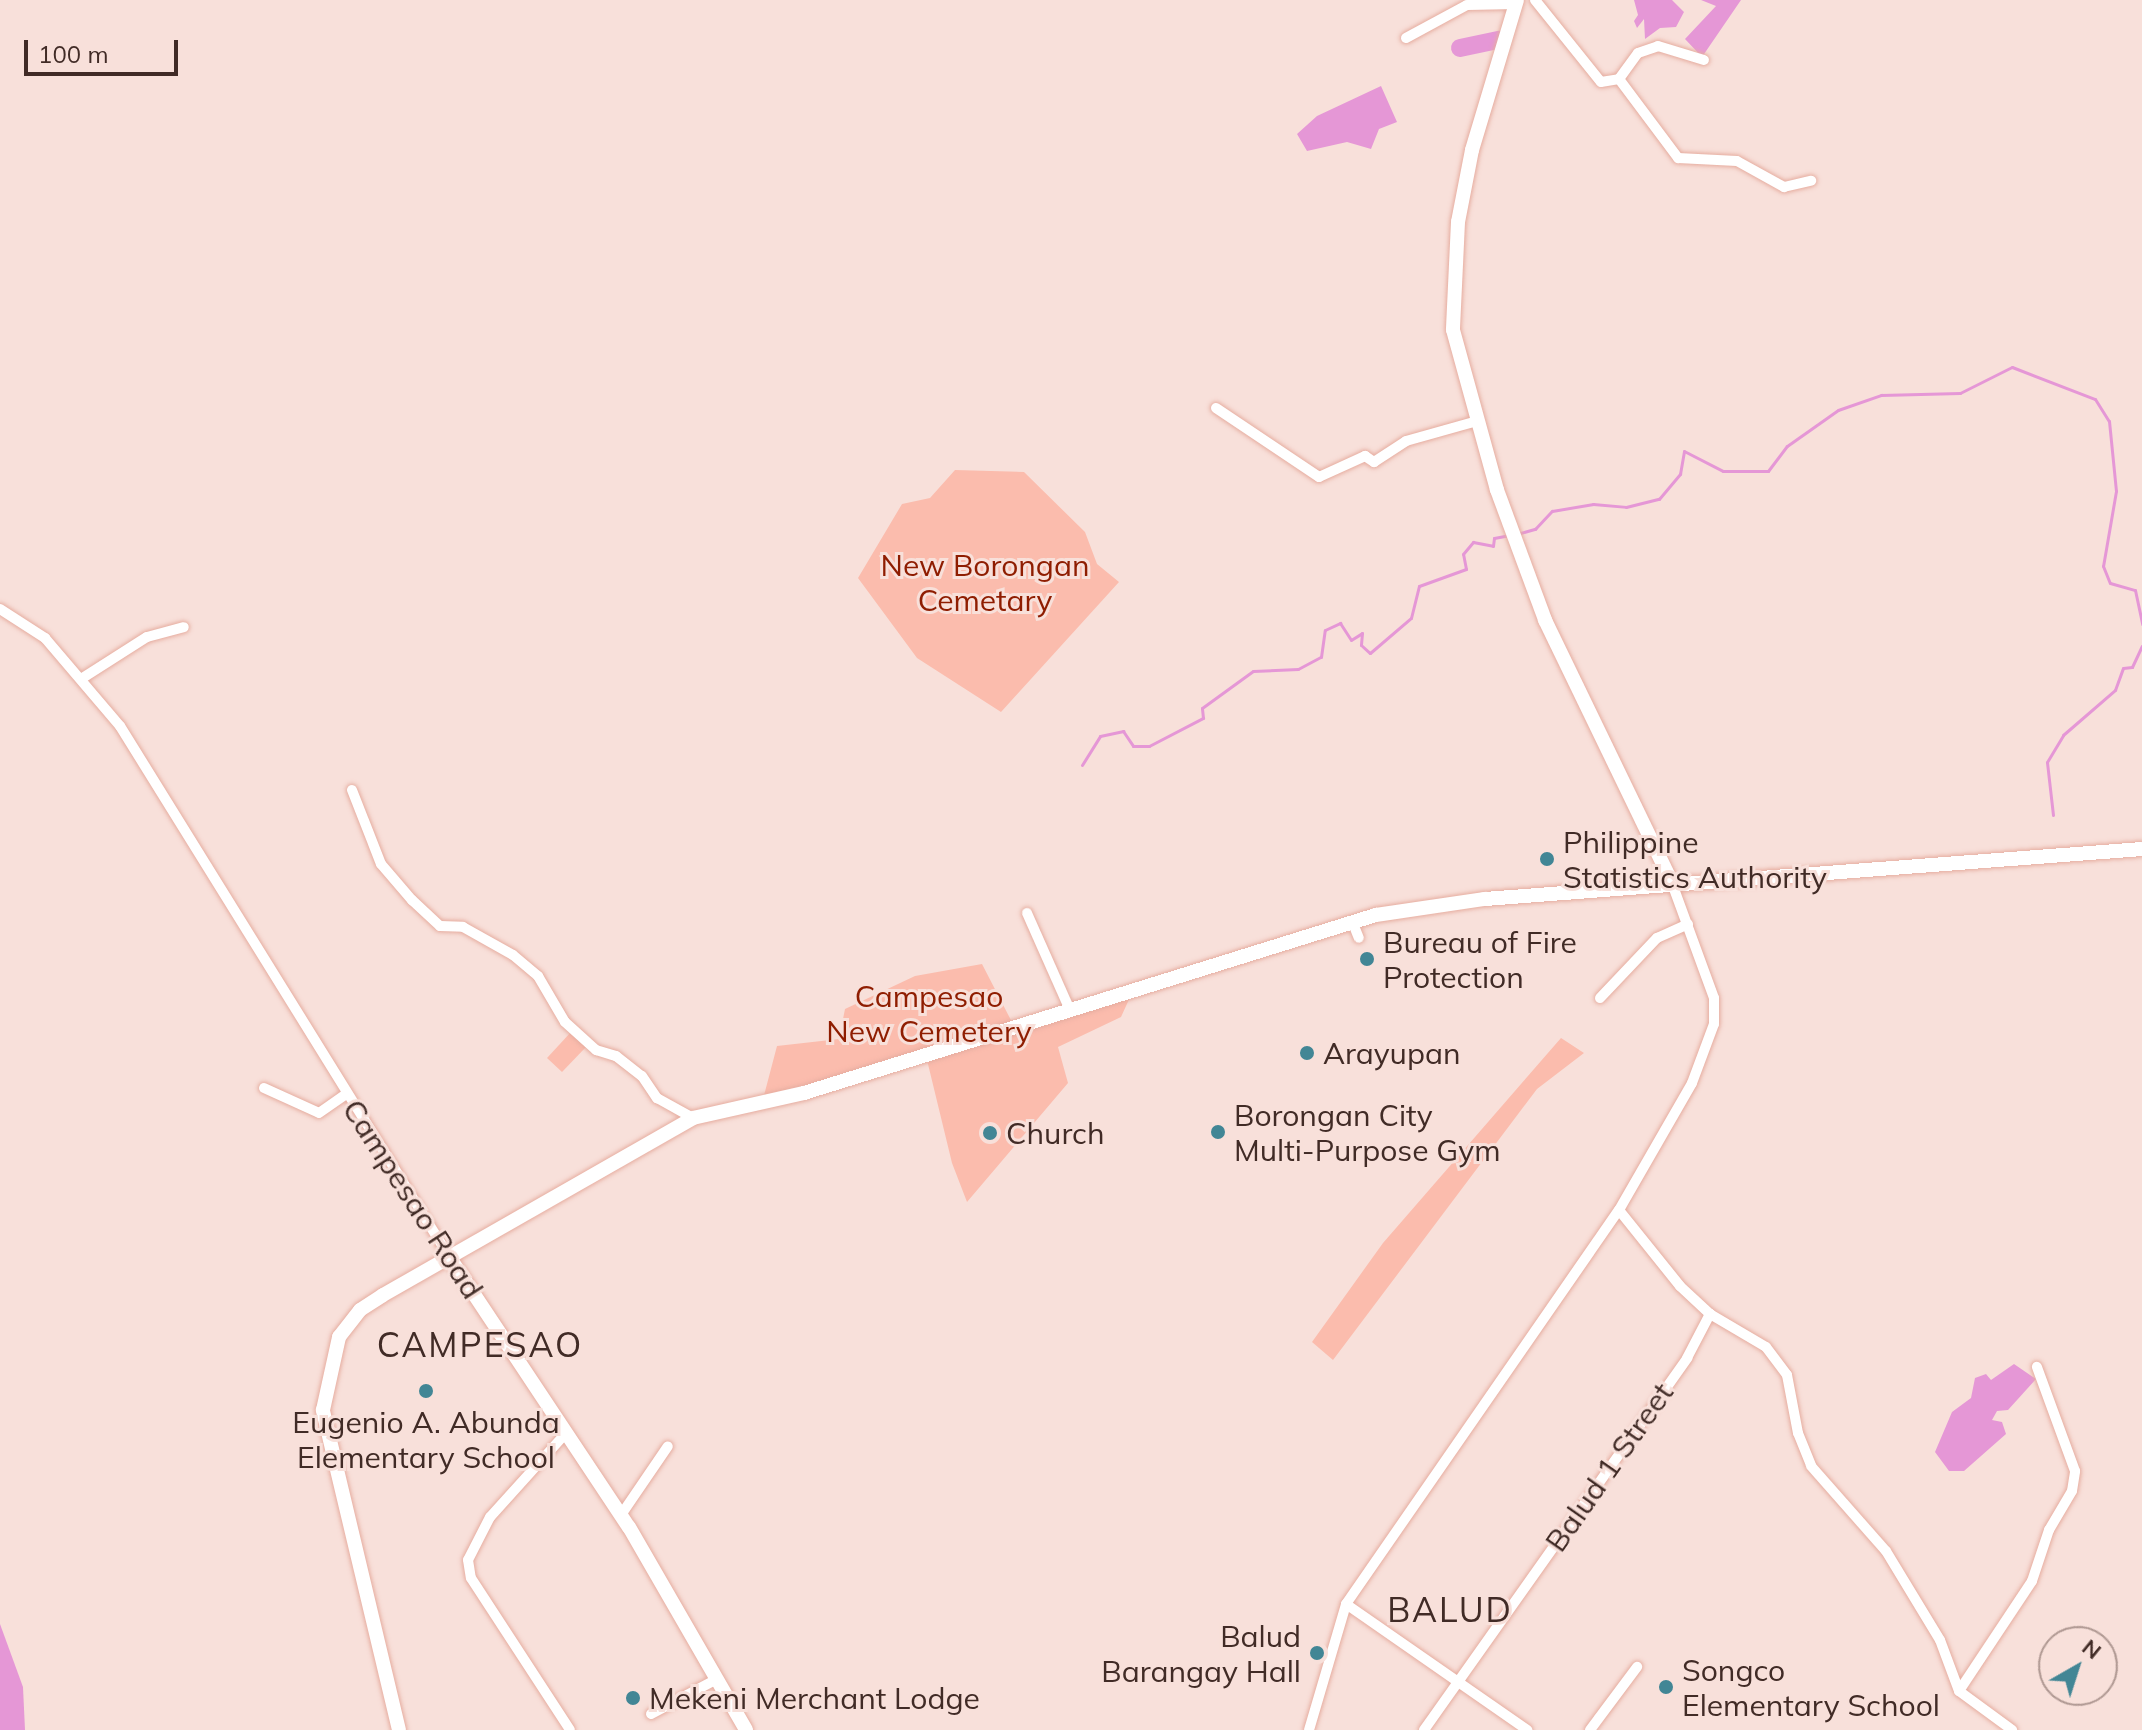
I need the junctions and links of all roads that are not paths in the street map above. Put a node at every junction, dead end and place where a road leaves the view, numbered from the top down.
1 (1535, 0) edge
2 (1516, 2) edge
3 (1406, 38) dead end
4 (1704, 60) dead end
5 (1619, 79) junction
6 (1811, 181) dead end
7 (1216, 408) dead end
8 (1477, 421) junction
9 (0, 609) edge
10 (184, 627) dead end
11 (81, 679) junction
12 (352, 790) dead end
13 (2142, 849) edge
14 (1672, 883) junction
15 (1027, 913) dead end
16 (1352, 921) junction
17 (1688, 924) junction
18 (1359, 938) dead end
19 (1600, 998) dead end
20 (1070, 1010) junction
21 (264, 1088) dead end
22 (346, 1094) junction
23 (693, 1118) junction
24 (1619, 1210) junction
25 (450, 1258) junction
26 (1710, 1314) junction
27 (2037, 1367) dead end
28 (566, 1433) junction
29 (668, 1446) dead end
30 (621, 1515) junction
31 (1346, 1604) junction
32 (1637, 1667) dead end
33 (717, 1679) junction
34 (1456, 1682) junction
35 (1959, 1691) junction
36 (651, 1714) dead end
37 (399, 1730) edge
38 (570, 1730) edge
39 (746, 1730) edge
40 (1309, 1730) edge
41 (1424, 1730) edge
42 (1527, 1730) edge
43 (1590, 1730) edge
44 (2012, 1730) edge

1 - 5 street
2 - 3 street
2 - 8 street
4 - 5 street
5 - 6 street
7 - 8 street
8 - 14 street
9 - 11 street, Campesao Road
10 - 11 street
11 - 22 street, Campesao Road
12 - 23 street
13 - 14 street
14 - 16 street
14 - 17 street
15 - 20 street
16 - 18 street
16 - 20 street
17 - 19 street
17 - 24 street
20 - 23 street
21 - 22 street
22 - 25 street, Campesao Road
23 - 25 street
24 - 26 street
24 - 31 street
25 - 28 street, Campesao Road
25 - 37 street
26 - 34 street, Balud 1 Street
26 - 35 street
27 - 35 street
28 - 30 street, Campesao Road
28 - 38 street
29 - 30 street
30 - 33 street, Campesao Road
31 - 34 street
31 - 40 street
32 - 43 street
33 - 36 street
33 - 39 street, Campesao Road
34 - 41 street, Balud 1 Street
34 - 42 street
35 - 44 street

